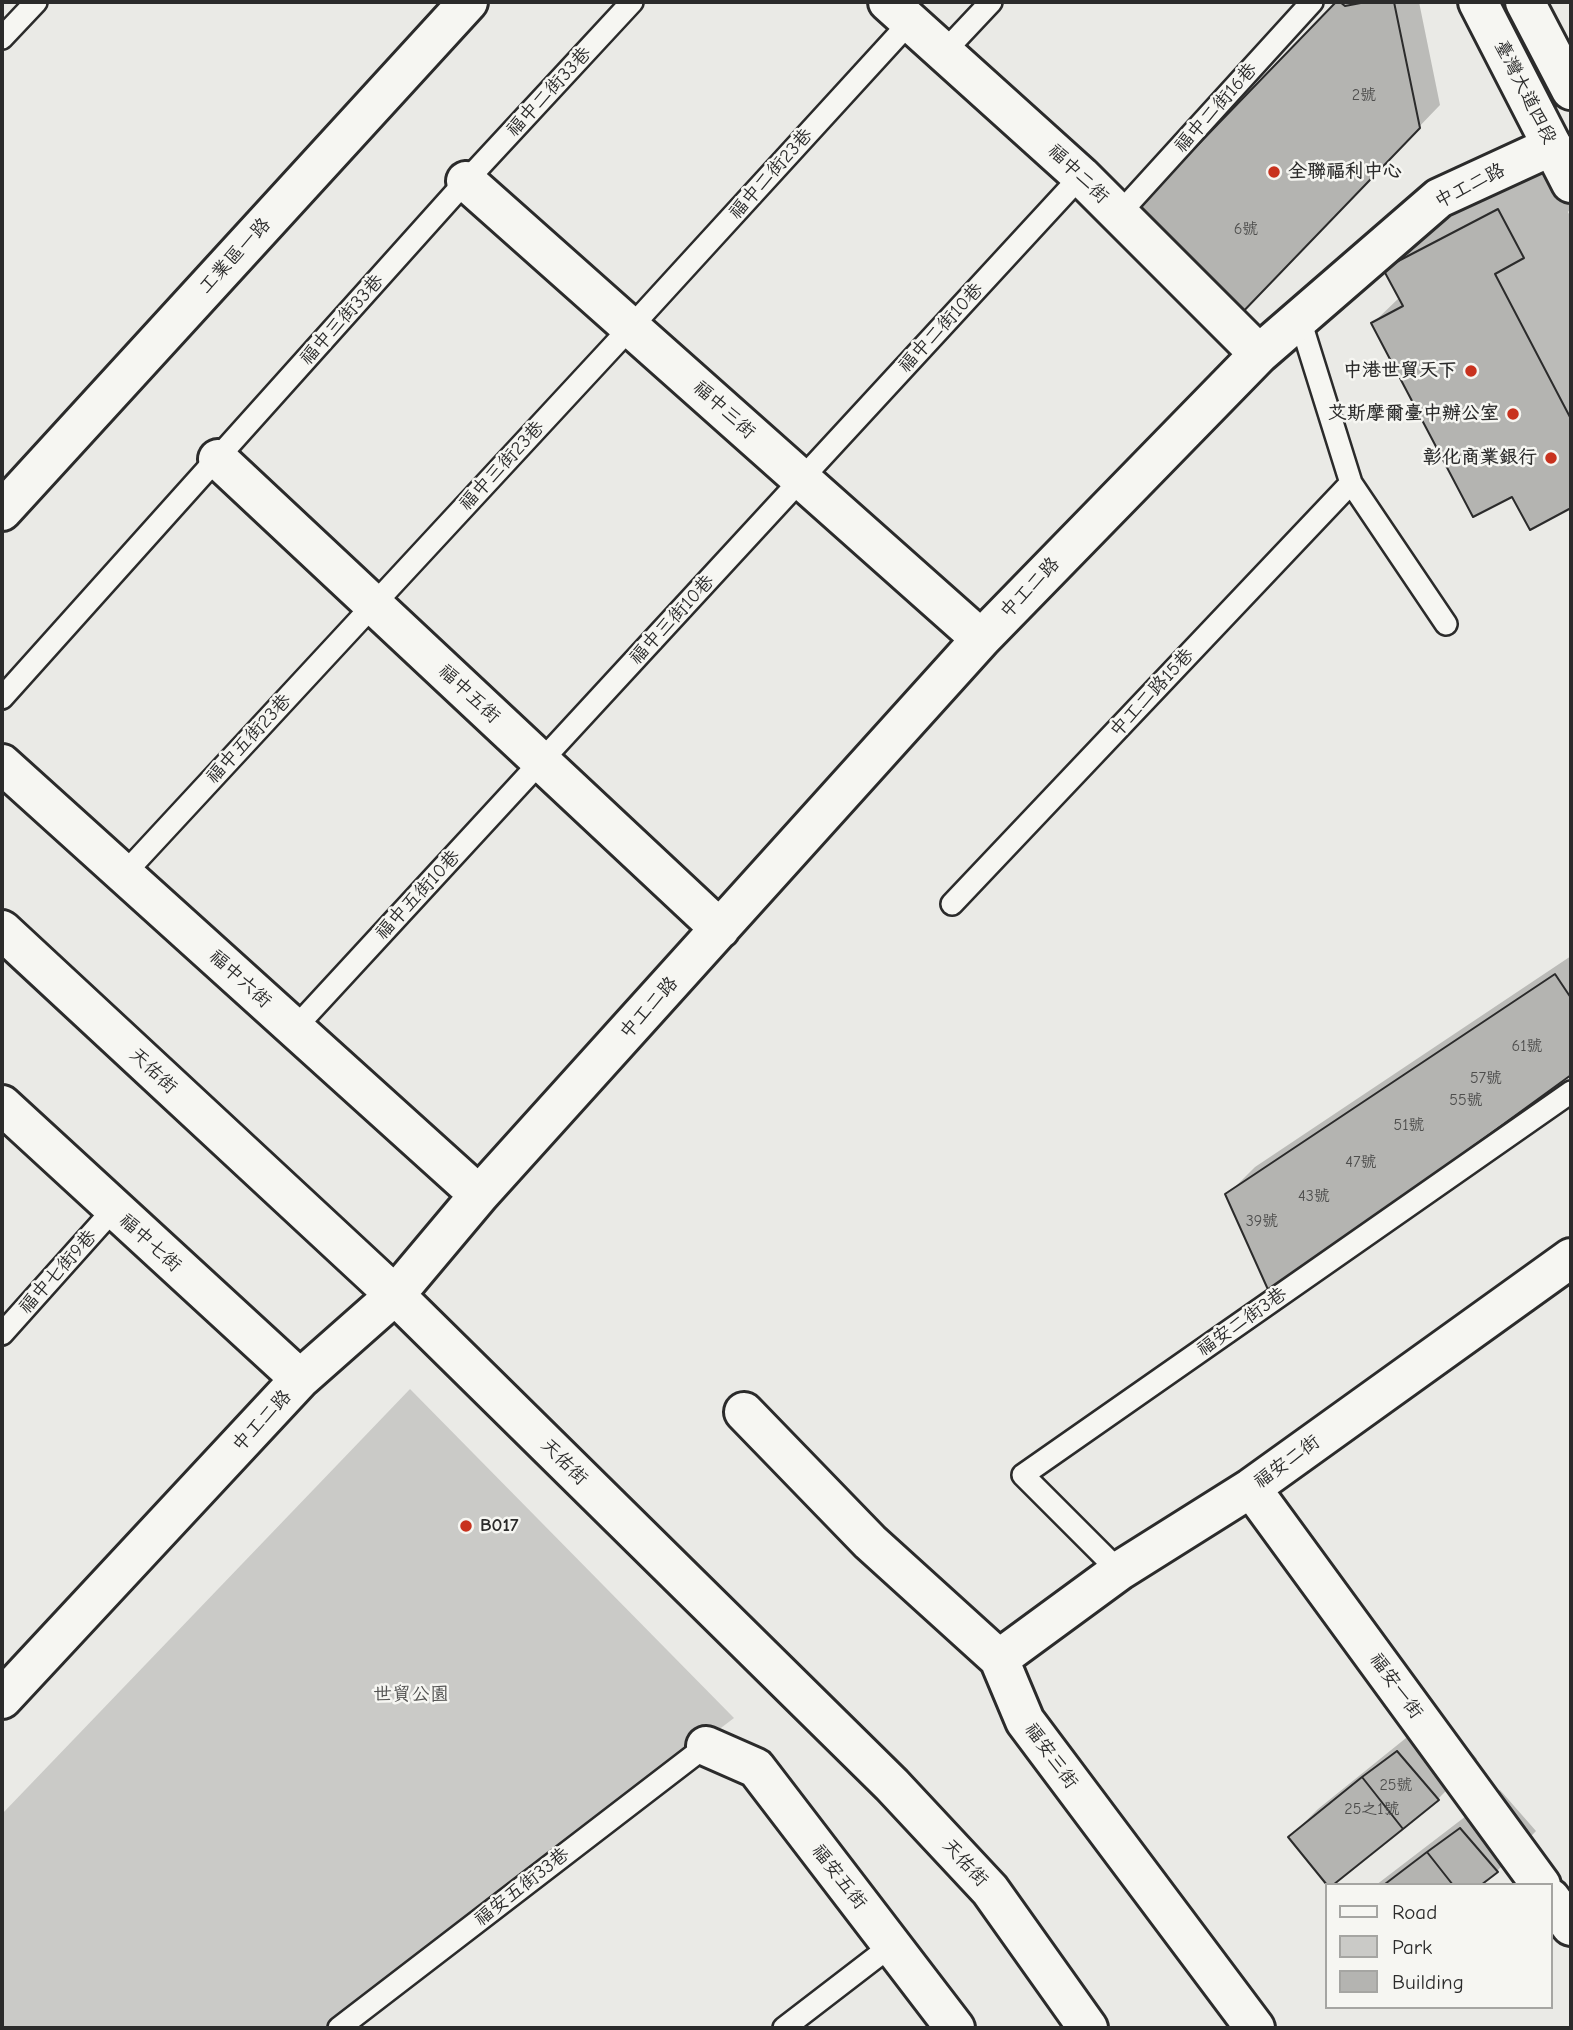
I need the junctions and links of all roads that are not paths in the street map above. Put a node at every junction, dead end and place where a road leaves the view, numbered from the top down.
1 (36, 2) edge
2 (468, 2) edge
3 (632, 2) edge
4 (991, 2) edge
5 (1312, 2) edge
6 (1478, 2) edge
7 (1525, 2) edge
8 (900, 12) edge
9 (2, 38) edge
10 (944, 52) junction
11 (1571, 90) edge
12 (1552, 146) junction
13 (1081, 176) junction
14 (466, 181) junction
15 (1571, 183) edge
16 (1119, 214) junction
17 (1300, 320) junction
18 (631, 327) junction
19 (1259, 354) junction
20 (218, 459) junction
21 (802, 479) junction
22 (1351, 483) junction
23 (2, 511) edge
24 (373, 604) junction
25 (1446, 624) dead end
26 (981, 639) junction
27 (2, 698) edge
28 (542, 762) junction
29 (2, 764) edge
30 (124, 874) junction
31 (952, 904) dead end
32 (720, 929) junction
33 (2, 930) edge
34 (295, 1028) junction
35 (1571, 1092) edge
36 (2, 1105) edge
37 (479, 1195) junction
38 (113, 1210) junction
39 (1571, 1258) edge
40 (394, 1295) junction
41 (2, 1334) edge
42 (300, 1380) junction
43 (744, 1412) dead end
44 (1251, 1488) junction
45 (1119, 1571) junction
46 (999, 1660) junction
47 (2, 1699) edge
48 (706, 1746) joint
49 (1540, 1883) edge
50 (1552, 1901) edge
51 (1571, 1926) edge
52 (892, 1945) junction
53 (339, 2028) edge
54 (784, 2028) edge
55 (955, 2028) edge
56 (1088, 2028) edge
57 (1255, 2028) edge

1 - 9 lane
2 - 23 street, 工業區一路
3 - 14 lane, 福中二街33巷
4 - 10 lane
5 - 16 lane, 福中二街16巷
6 - 12 street, 臺灣大道四段
7 - 11 street
8 - 10 street, 福中二街
8 - 18 lane, 福中二街23巷
10 - 13 street, 福中二街
12 - 15 street, 臺灣大道四段
12 - 17 street, 中工二路
13 - 16 street, 福中二街
13 - 21 lane, 福中二街10巷
14 - 18 street, 福中三街
14 - 20 lane, 福中三街33巷
16 - 19 street, 福中二街
17 - 19 street, 中工二路
17 - 22 lane
18 - 21 street, 福中三街
18 - 24 lane, 福中三街23巷
19 - 26 street, 中工二路
20 - 24 street, 福中五街
20 - 27 lane
21 - 26 street, 福中三街
21 - 28 lane, 福中三街10巷
22 - 25 lane
22 - 31 lane, 中工二路15巷
24 - 28 street, 福中五街
24 - 30 lane, 福中五街23巷
26 - 32 street, 中工二路
28 - 32 street, 福中五街
28 - 34 lane, 福中五街10巷
29 - 30 street, 福中六街
30 - 34 street, 福中六街
32 - 37 street, 中工二路
33 - 40 street, 天佑街
34 - 37 street, 福中六街
35 - 45 lane, 福安二街3巷
36 - 38 street, 福中七街
37 - 40 street, 中工二路
38 - 41 lane, 福中七街9巷
38 - 42 street, 福中七街
39 - 44 street, 福安二街
40 - 42 street, 中工二路
40 - 56 street, 天佑街
42 - 47 street, 中工二路
43 - 46 street, 福安三街
44 - 45 street, 福安二街
44 - 49 street, 福安一街
45 - 46 street, 福安二街
46 - 57 street, 福安三街
48 - 52 street, 福安五街
48 - 53 lane, 福安五街33巷
50 - 51 street
52 - 54 lane
52 - 55 street, 福安五街

